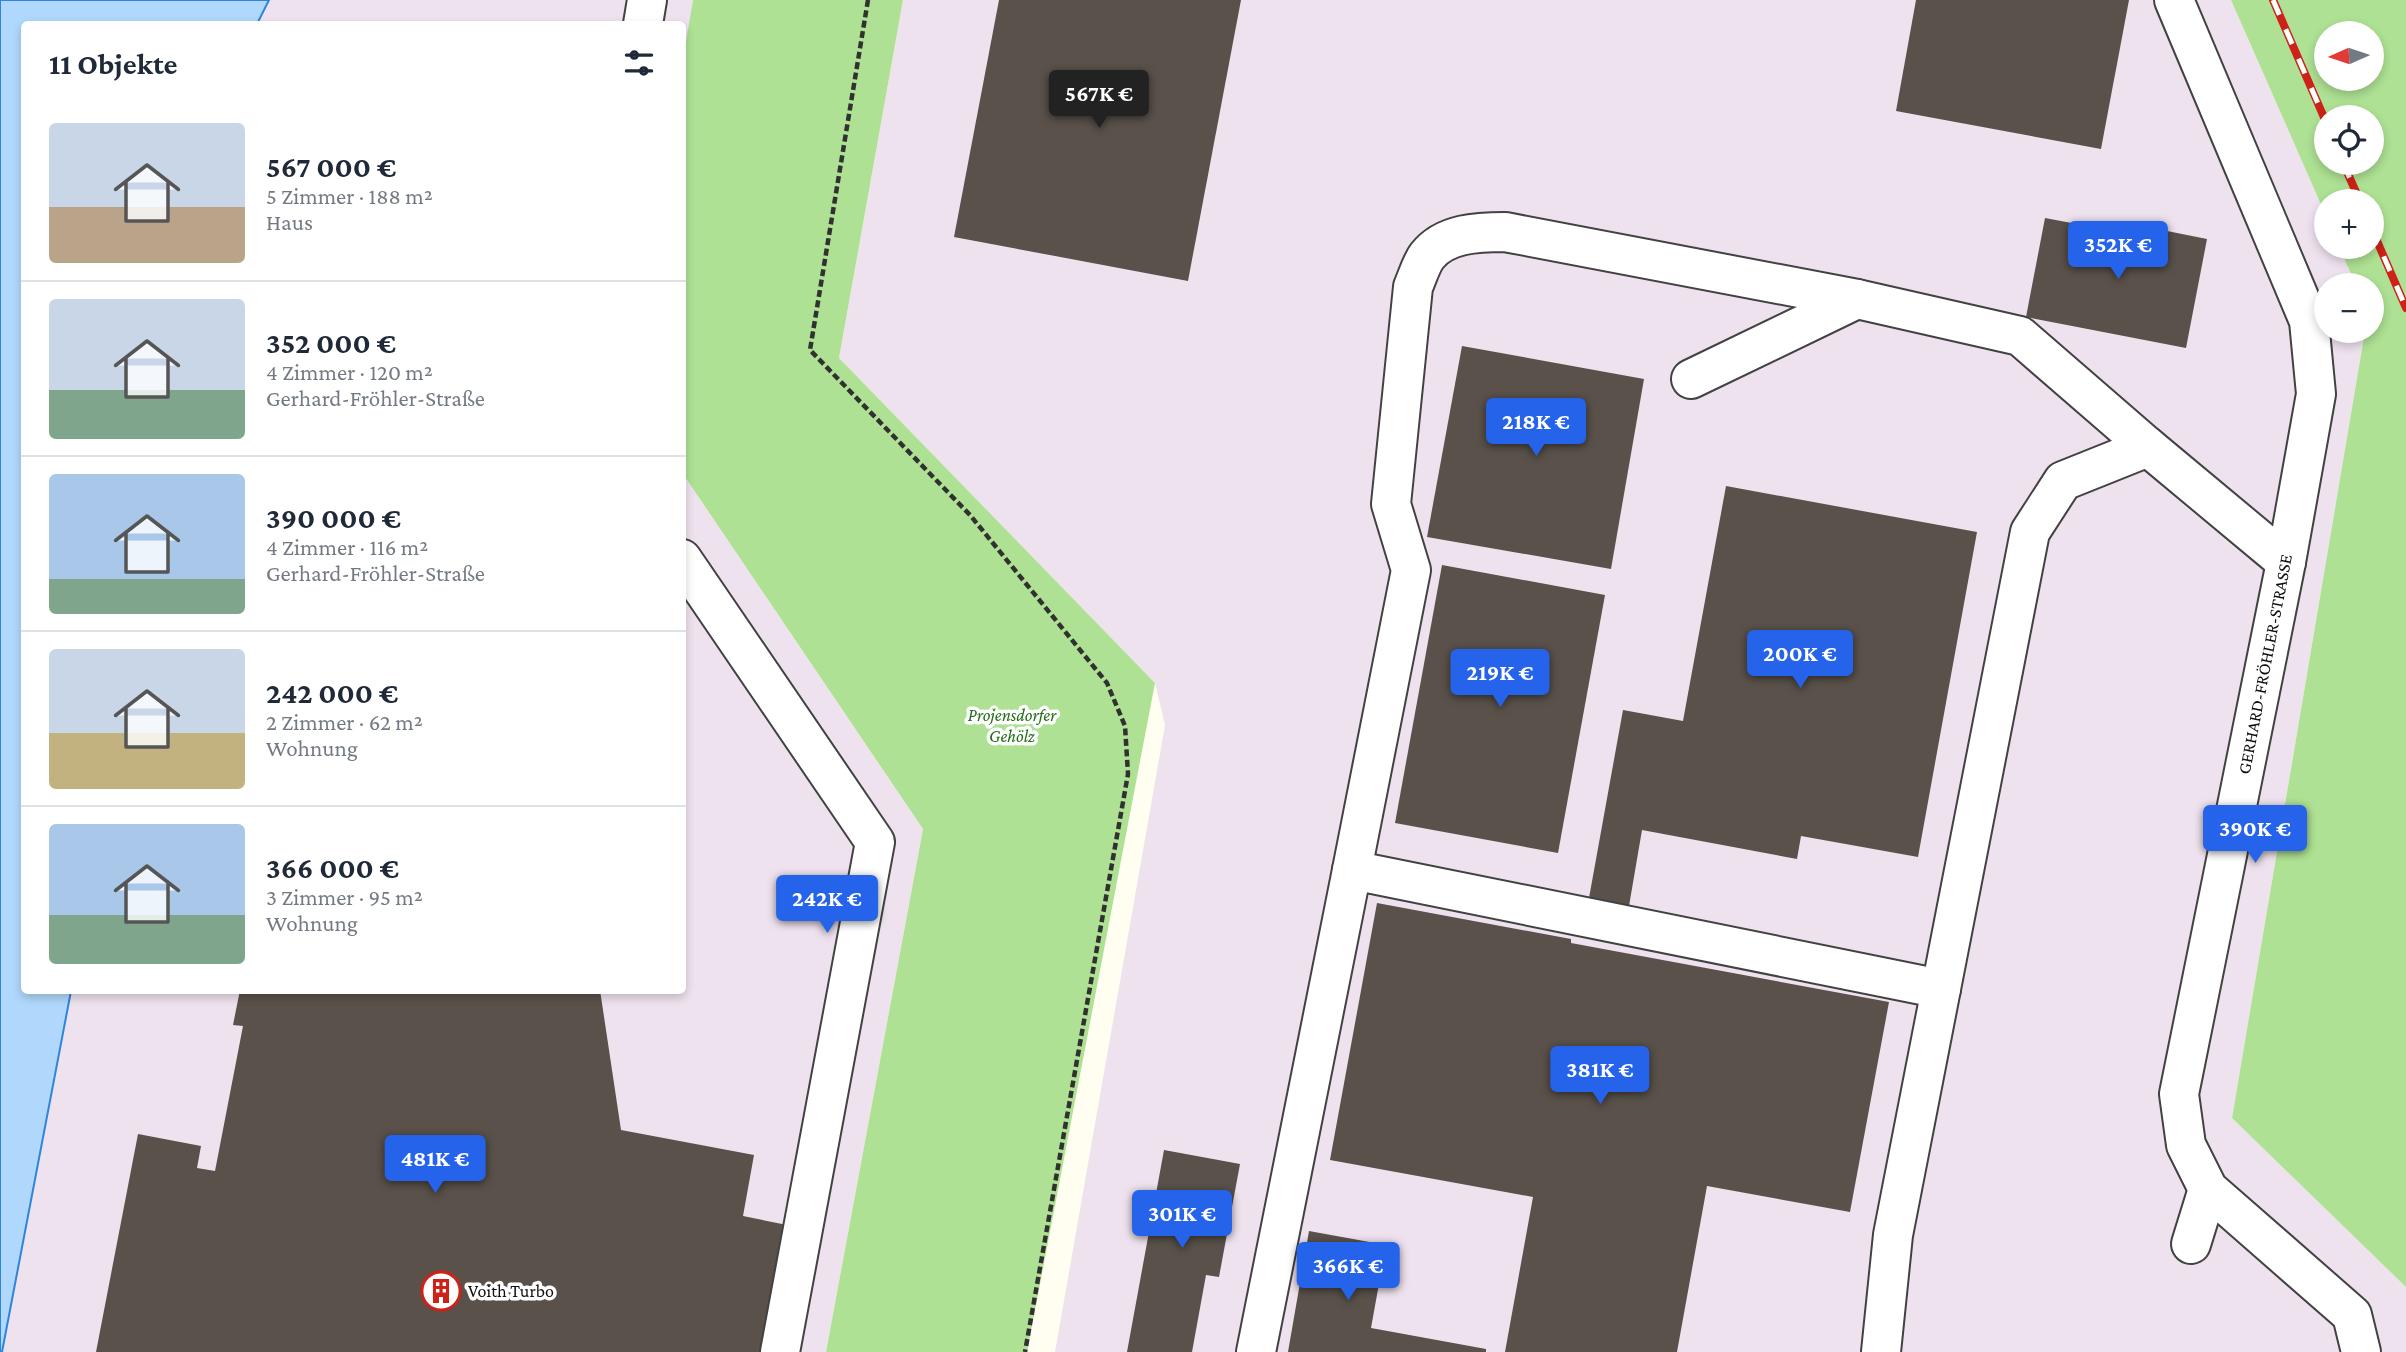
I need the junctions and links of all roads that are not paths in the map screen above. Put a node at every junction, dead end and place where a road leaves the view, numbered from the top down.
1 (647, 0) edge
2 (2174, 0) edge
3 (644, 21) edge
4 (1857, 299) junction
5 (1691, 379) dead end
6 (2148, 447) junction
7 (2286, 562) junction
8 (686, 565) edge
9 (1352, 870) junction
10 (1941, 989) junction
11 (2208, 1189) junction
12 (2191, 1244) dead end
13 (780, 1352) edge
14 (1256, 1352) edge
15 (1881, 1352) edge
16 (2361, 1352) edge

1 - 3 street
2 - 7 street, GERHARD-FRÖHLER-STRASSE
4 - 5 street
4 - 6 street
4 - 9 street
6 - 7 street
6 - 10 street
7 - 11 street, GERHARD-FRÖHLER-STRASSE
8 - 13 street
9 - 10 street
9 - 14 street
10 - 15 street
11 - 12 street
11 - 16 street, GERHARD-FRÖHLER-STRASSE

